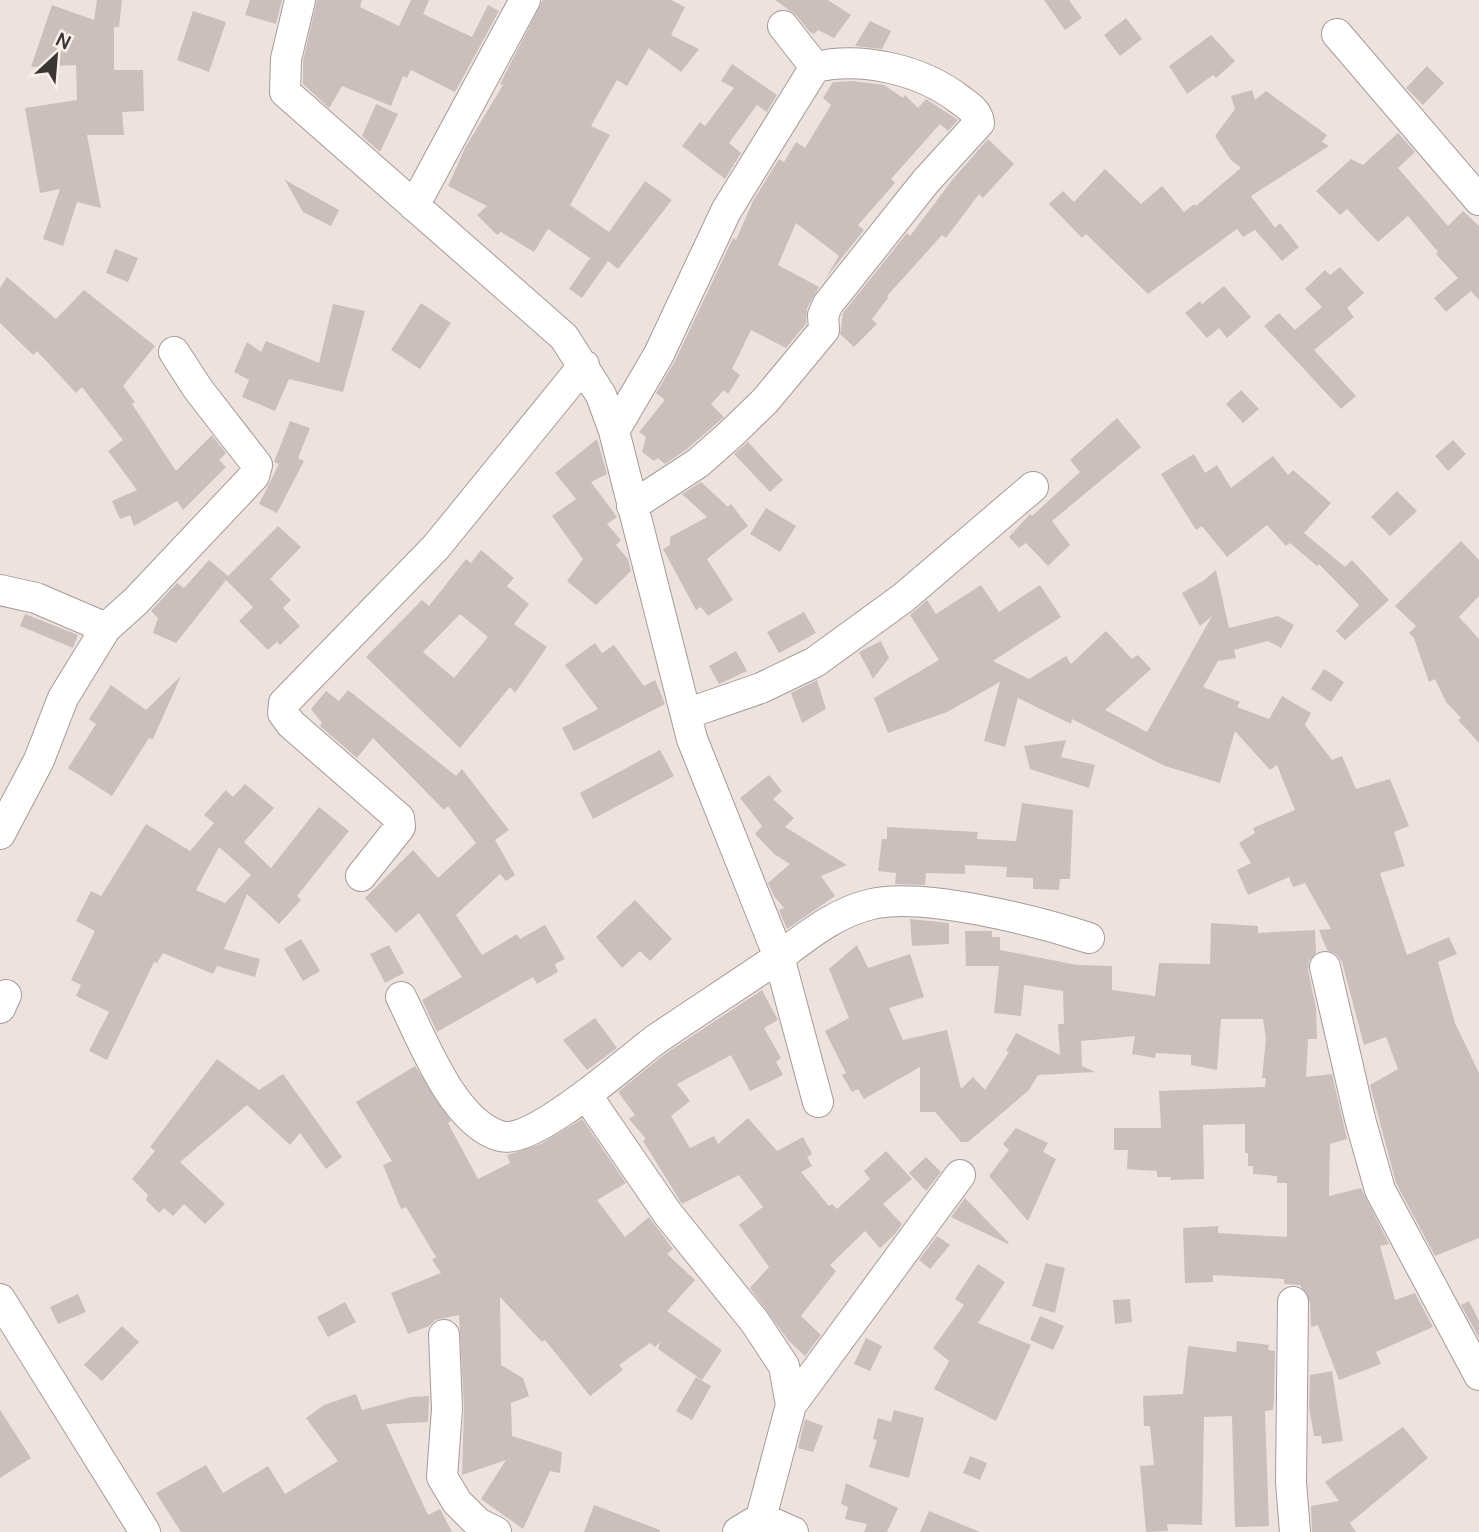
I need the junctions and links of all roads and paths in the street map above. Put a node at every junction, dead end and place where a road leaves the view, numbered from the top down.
1 (300, 0) edge
2 (524, 0) edge
3 (783, 26) dead end
4 (1337, 34) dead end
5 (815, 67) junction
6 (1479, 200) edge
7 (414, 206) junction
8 (174, 352) dead end
9 (584, 365) junction
10 (614, 431) junction
11 (1033, 487) dead end
12 (632, 506) junction
13 (0, 590) edge
14 (106, 628) junction
15 (685, 714) junction
16 (0, 834) edge
17 (361, 876) dead end
18 (1089, 938) dead end
19 (779, 957) junction
20 (1325, 967) dead end
21 (401, 997) dead end
22 (587, 1096) junction
23 (818, 1102) dead end
24 (960, 1175) dead end
25 (0, 1299) edge
26 (1293, 1302) dead end
27 (444, 1335) dead end
28 (1479, 1375) edge
29 (791, 1405) junction
30 (753, 1527) edge
31 (145, 1532) edge
32 (496, 1532) edge
33 (793, 1532) edge
34 (1295, 1532) edge

1 - 7 street
2 - 7 street
3 - 5 street
4 - 6 street
5 - 10 street
5 - 12 street
7 - 9 street
8 - 14 street
9 - 10 street
9 - 17 street
10 - 12 street
11 - 15 street
12 - 15 street
13 - 14 street
14 - 16 street
15 - 19 street
18 - 19 street
19 - 22 street
19 - 23 street
20 - 28 street
21 - 22 street
22 - 29 street
24 - 29 street
25 - 31 street
26 - 34 street
27 - 32 street
29 - 30 street
30 - 33 street

